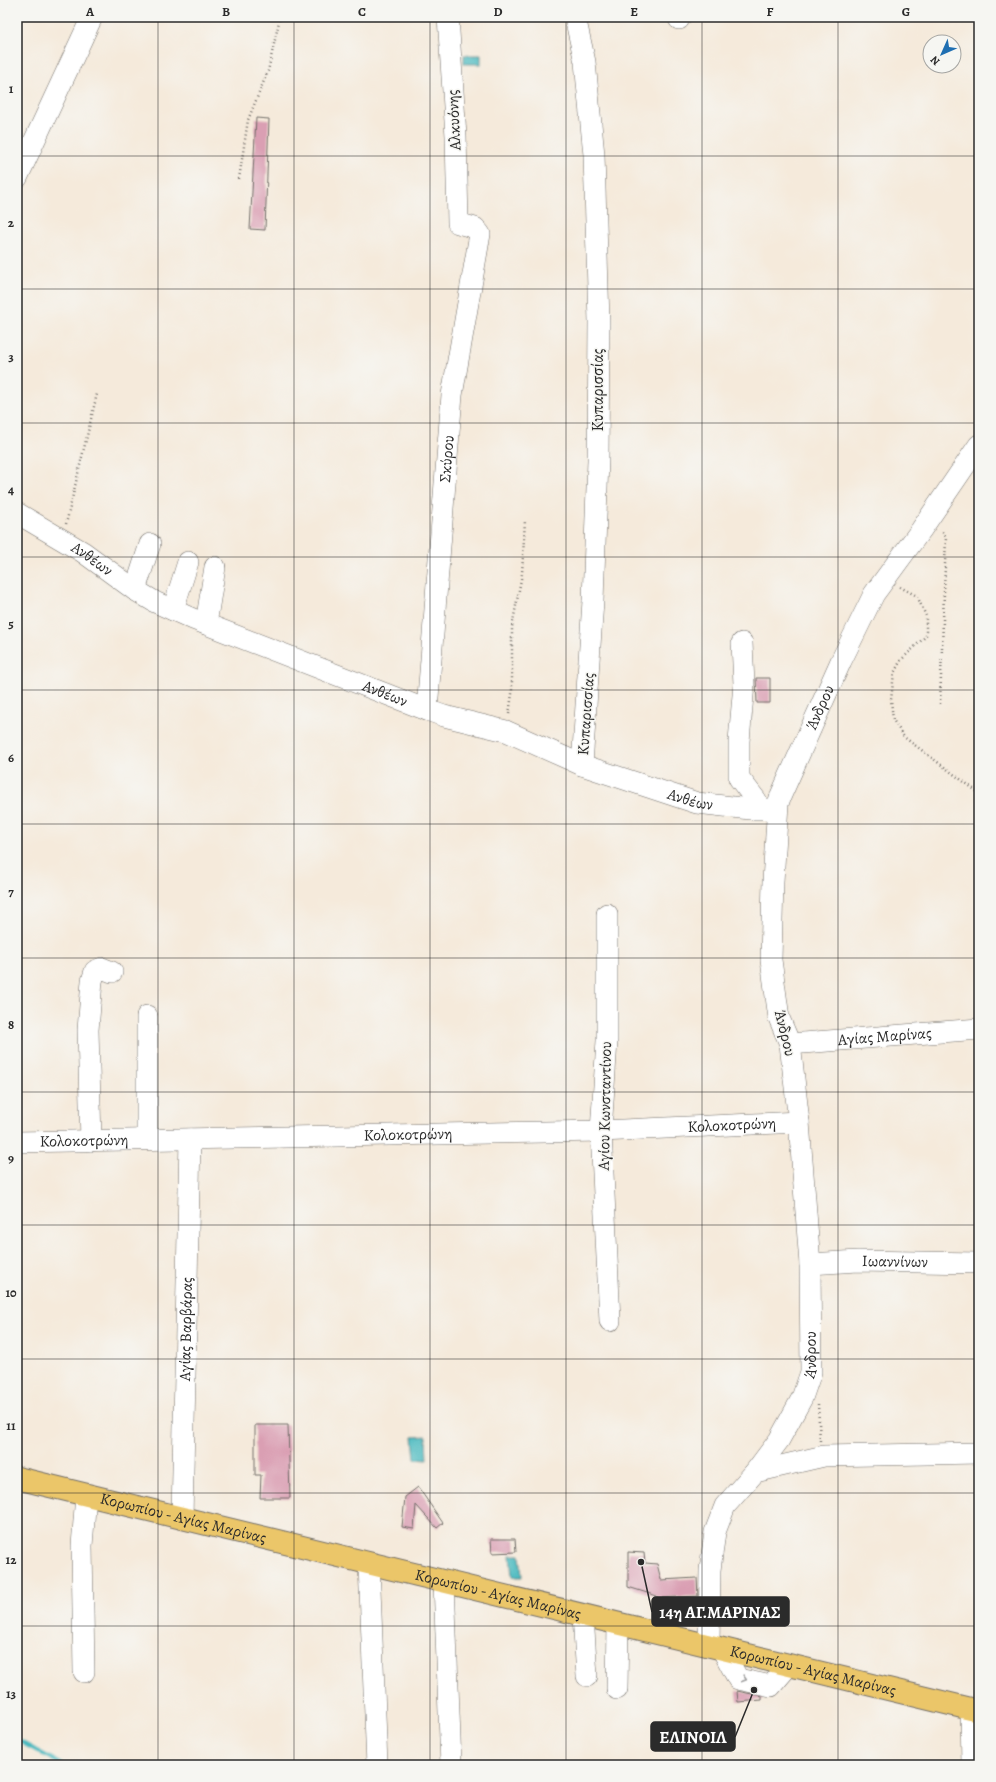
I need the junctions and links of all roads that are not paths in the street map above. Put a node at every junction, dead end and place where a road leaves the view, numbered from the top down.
1 (92, 17) edge
2 (448, 17) edge
3 (575, 17) edge
4 (17, 178) edge
5 (458, 223) joint
6 (979, 445) edge
7 (17, 513) edge
8 (150, 544) dead end
9 (188, 562) dead end
10 (215, 567) dead end
11 (136, 590) junction
12 (173, 610) junction
13 (206, 624) junction
14 (742, 643) dead end
15 (427, 710) junction
16 (582, 765) junction
17 (769, 808) junction
18 (607, 914) dead end
19 (112, 972) dead end
20 (147, 1016) dead end
21 (979, 1029) edge
22 (790, 1044) junction
23 (799, 1122) junction
24 (601, 1131) junction
25 (147, 1139) junction
26 (190, 1139) junction
27 (91, 1141) junction
28 (17, 1142) edge
29 (979, 1263) edge
30 (810, 1264) junction
31 (610, 1321) dead end
32 (979, 1453) edge
33 (755, 1472) junction
34 (17, 1478) edge
35 (86, 1495) junction
36 (182, 1518) junction
37 (369, 1564) junction
38 (444, 1582) junction
39 (583, 1616) junction
40 (618, 1624) junction
41 (716, 1648) junction
42 (84, 1672) dead end
43 (587, 1676) dead end
44 (617, 1689) dead end
45 (975, 1710) edge
46 (377, 1765) edge
47 (451, 1765) edge
48 (972, 1765) edge

1 - 4 street
2 - 5 street, Αλκυόνης
3 - 16 street, Κυπαρισσίας
5 - 15 street, Σκύρου
6 - 17 street, Άνδρου
7 - 11 street, Ανθέων
8 - 11 street
9 - 12 street
10 - 13 street
11 - 12 street, Ανθέων
12 - 13 street, Ανθέων
13 - 15 street, Ανθέων
14 - 17 street
15 - 16 street, Ανθέων
16 - 17 street, Ανθέων
17 - 22 street, Άνδρου
18 - 24 street, Αγίου Κωνσταντίνου
19 - 27 street
20 - 25 street
21 - 22 street, Αγίας Μαρίνας
22 - 23 street, Άνδρου
23 - 24 street, Κολοκοτρώνη
23 - 30 street, Άνδρου
24 - 26 street, Κολοκοτρώνη
24 - 31 street, Αγίου Κωνσταντίνου
25 - 26 street, Κολοκοτρώνη
25 - 27 street, Κολοκοτρώνη
26 - 36 street, Αγίας Βαρβάρας
27 - 28 street, Κολοκοτρώνη
29 - 30 street, Ιωαννίνων
30 - 33 street, Άνδρου
32 - 33 street
33 - 41 street, Άνδρου
34 - 35 main road, Κορωπίου - Αγίας Μαρίνας
35 - 36 main road, Κορωπίου - Αγίας Μαρίνας
35 - 42 street
36 - 37 main road, Κορωπίου - Αγίας Μαρίνας
37 - 38 main road, Κορωπίου - Αγίας Μαρίνας
37 - 46 street
38 - 39 main road, Κορωπίου - Αγίας Μαρίνας
38 - 47 street
39 - 40 main road, Κορωπίου - Αγίας Μαρίνας
39 - 43 street
40 - 41 main road, Κορωπίου - Αγίας Μαρίνας
40 - 44 street
41 - 45 main road, Κορωπίου - Αγίας Μαρίνας
45 - 48 street

